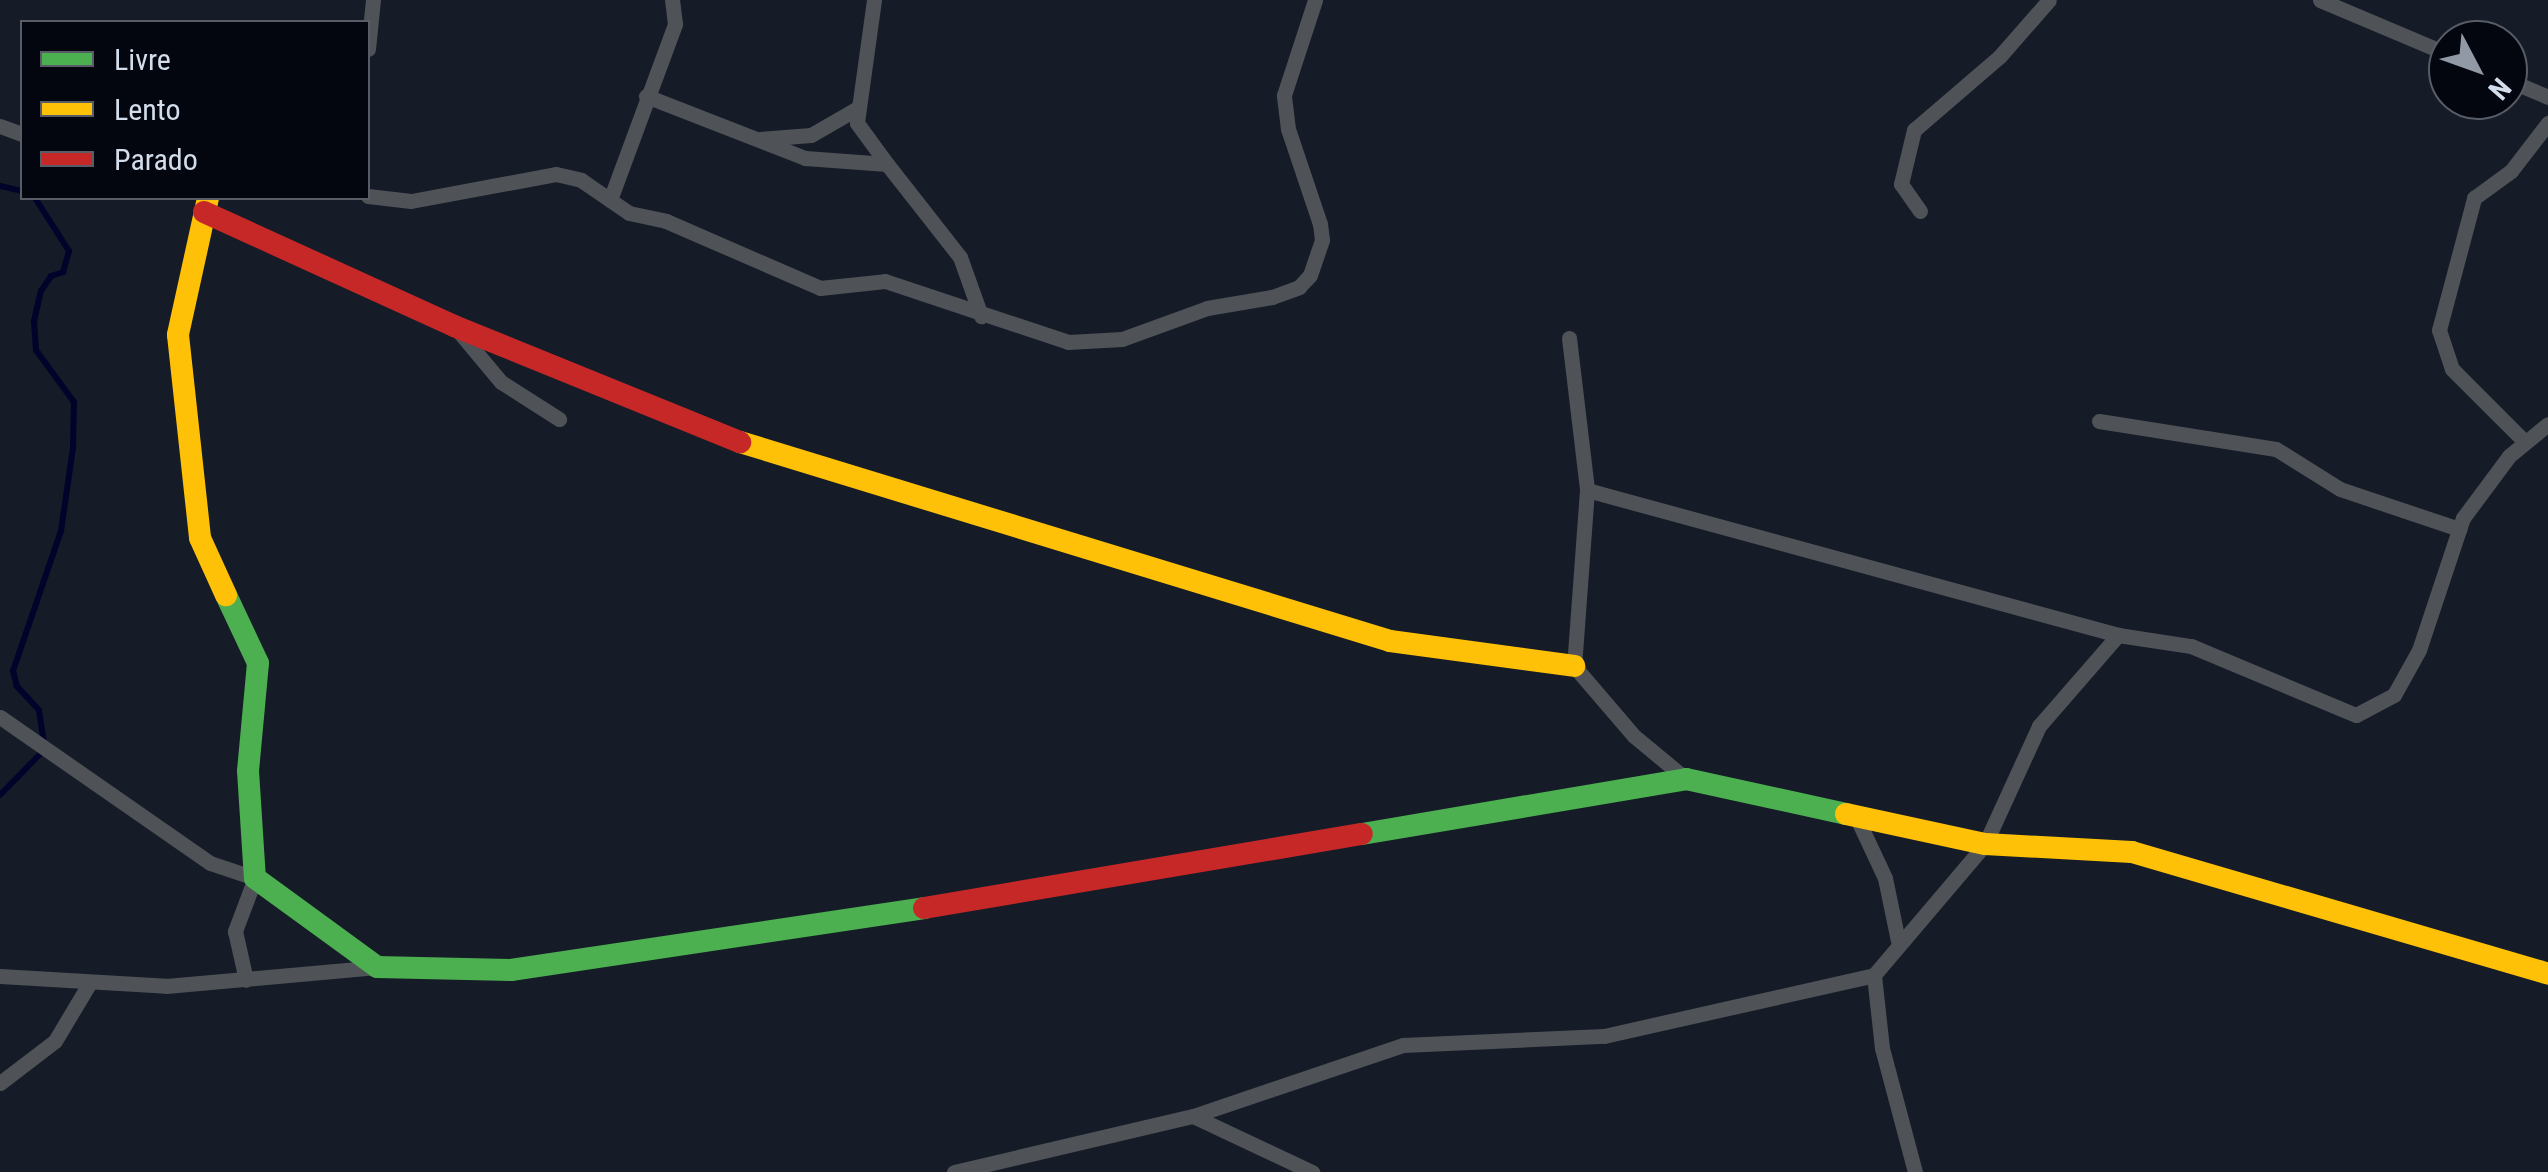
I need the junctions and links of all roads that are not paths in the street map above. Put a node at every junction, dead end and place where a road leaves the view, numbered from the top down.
1 (373, 0) edge
2 (672, 0) edge
3 (874, 0) edge
4 (1314, 0) edge
5 (2049, 0) edge
6 (2320, 0) edge
7 (370, 29) edge
8 (2428, 46) edge
9 (646, 96) junction
10 (858, 108) junction
11 (2548, 124) edge
12 (756, 140) junction
13 (887, 164) junction
14 (370, 196) edge
15 (610, 200) junction
16 (206, 205) edge
17 (1920, 211) dead end
18 (980, 316) junction
19 (454, 326) junction
20 (1569, 338) dead end
21 (559, 419) dead end
22 (2099, 422) dead end
23 (2548, 424) edge
24 (2524, 440) junction
25 (1587, 490) junction
26 (2458, 529) junction
27 (2118, 635) junction
28 (1574, 666) junction
29 (0, 718) edge
30 (1686, 779) junction
31 (1853, 810) junction
32 (1985, 844) junction
33 (254, 878) junction
34 (1898, 941) junction
35 (378, 967) junction
36 (2548, 974) edge
37 (1874, 975) junction
38 (0, 976) edge
39 (246, 980) junction
40 (89, 984) junction
41 (0, 1083) edge
42 (1193, 1116) junction
43 (954, 1172) edge
44 (1312, 1172) edge
45 (1914, 1172) edge

1 - 7 street
2 - 9 street
3 - 10 street
4 - 18 street
5 - 17 street
6 - 8 street
9 - 12 street
9 - 15 street
10 - 12 street
10 - 13 street
11 - 24 street
12 - 13 street
13 - 18 street
14 - 15 street
15 - 18 street
16 - 19 street
16 - 33 street
19 - 21 street
19 - 28 street
20 - 25 street
22 - 26 street
23 - 24 street
24 - 26 street
25 - 27 street
25 - 28 street
26 - 27 street
27 - 32 street
28 - 30 street
29 - 33 street
30 - 31 street
30 - 35 street
31 - 32 street
31 - 34 street
32 - 34 street
32 - 36 street
33 - 35 street
33 - 39 street
34 - 37 street
35 - 39 street
37 - 42 street
37 - 45 street
38 - 40 street
39 - 40 street
40 - 41 street
42 - 43 street
42 - 44 street

